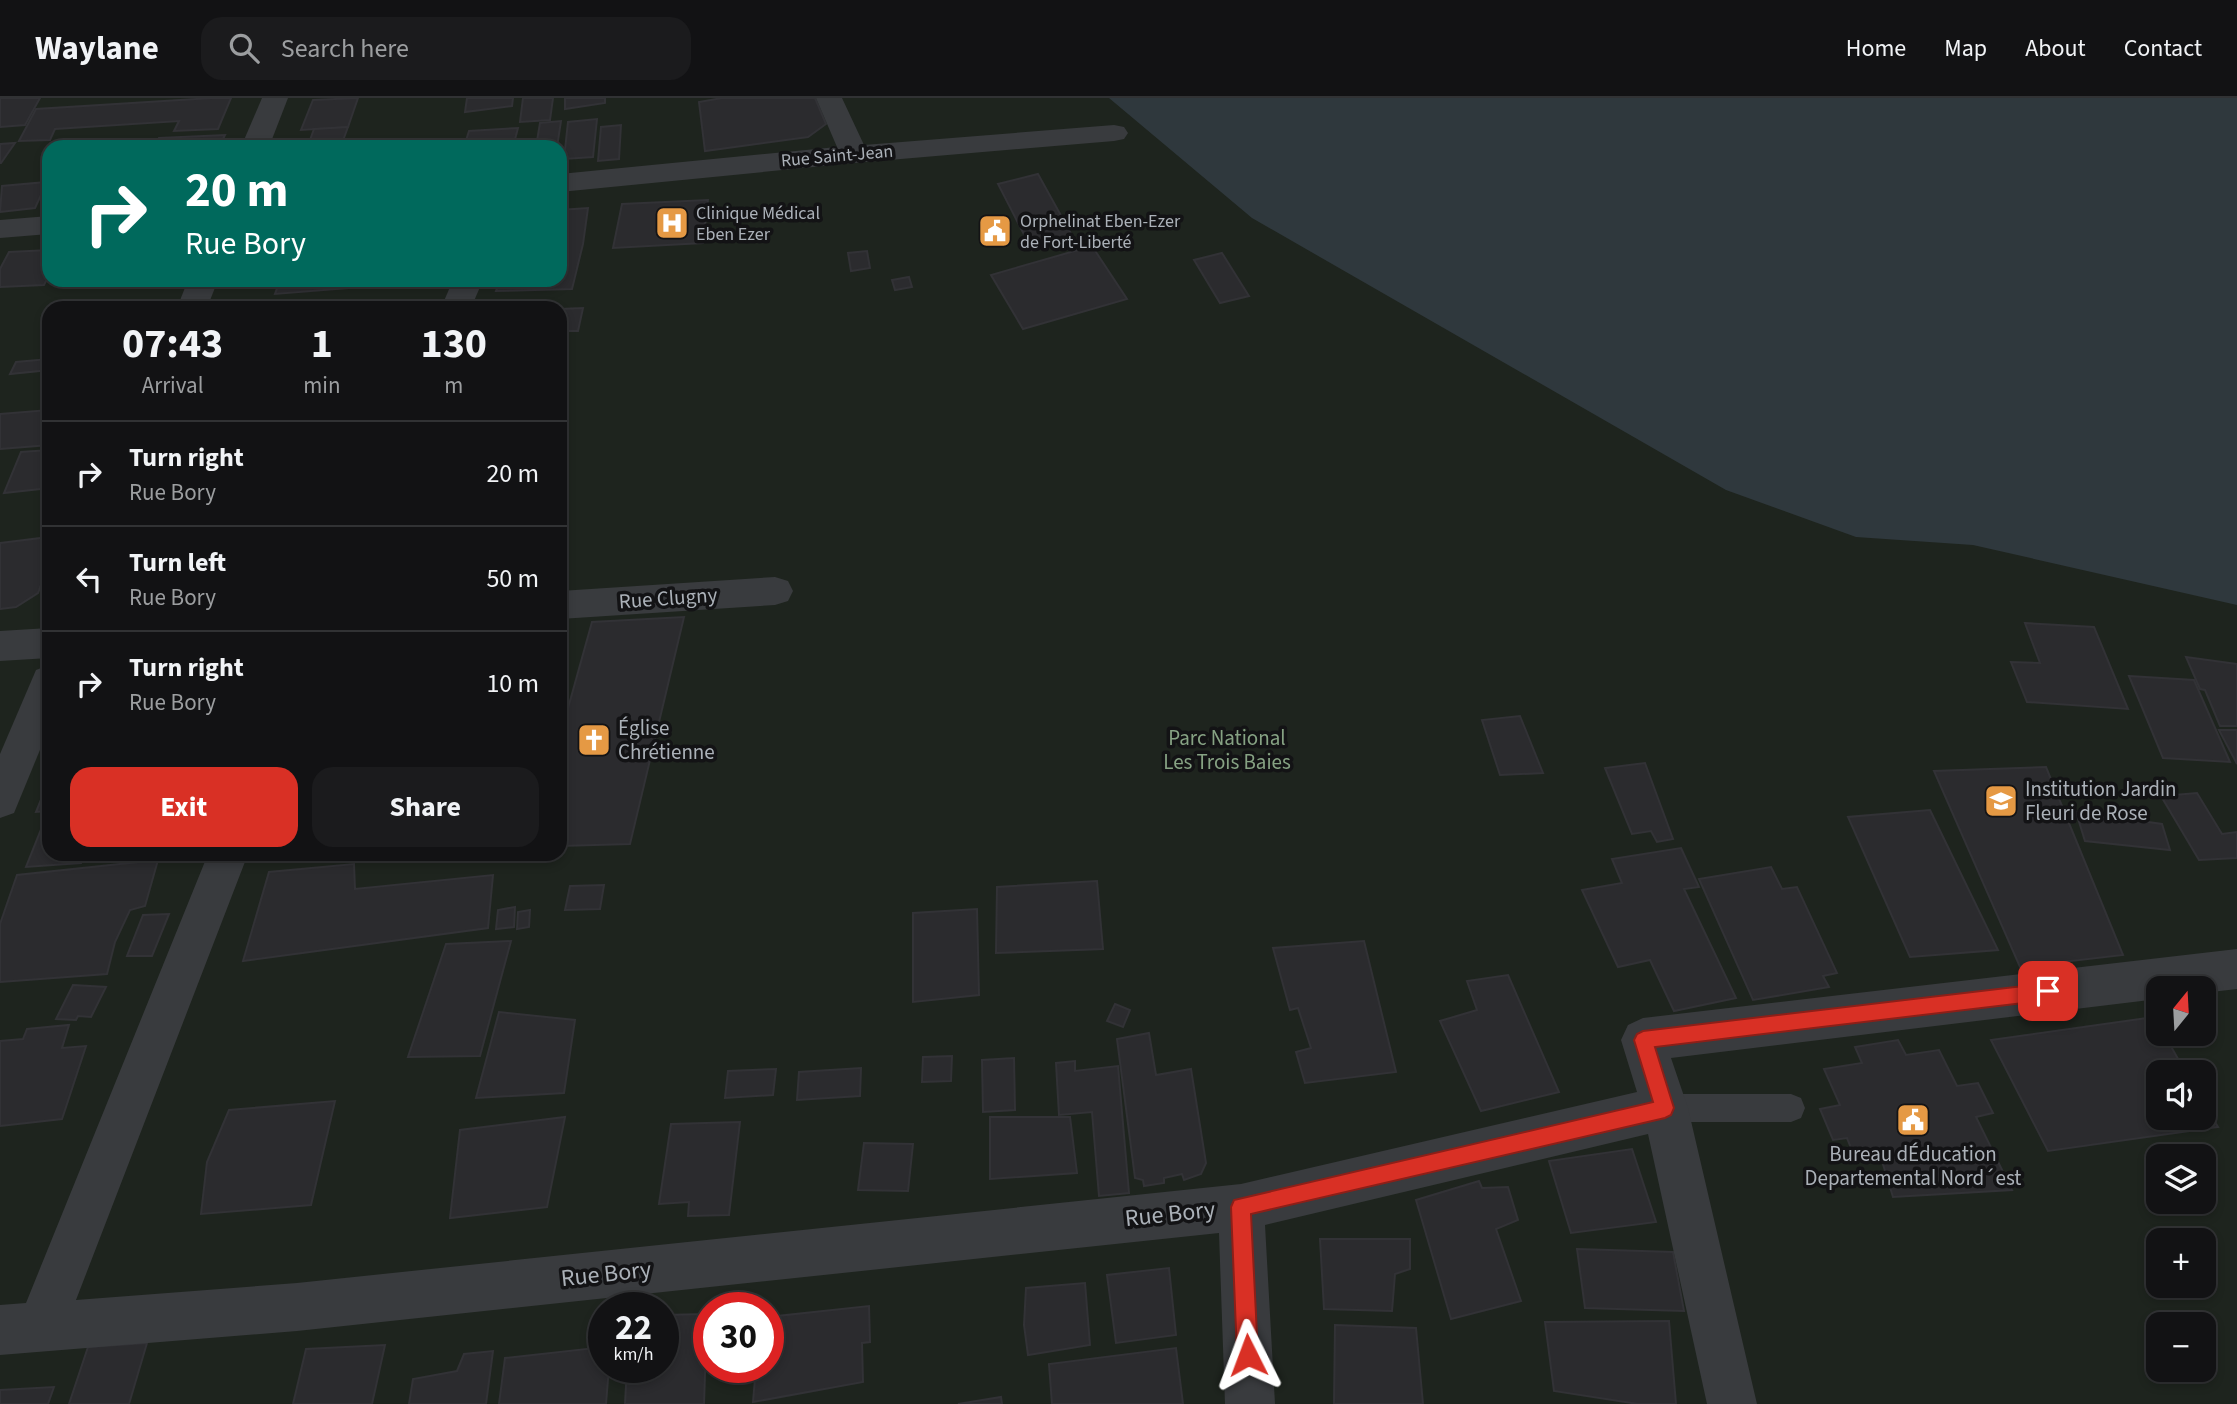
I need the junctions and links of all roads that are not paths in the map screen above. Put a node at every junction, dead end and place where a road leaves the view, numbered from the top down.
1 (275, 98) edge
2 (829, 98) edge
3 (1114, 133) dead end
4 (258, 140) edge
5 (854, 154) junction
6 (567, 182) edge
7 (42, 226) edge
8 (0, 229) edge
9 (775, 591) dead end
10 (567, 605) edge
11 (42, 643) edge
12 (0, 646) edge
13 (42, 698) edge
14 (0, 801) edge
15 (225, 861) edge
16 (2237, 969) edge
17 (1665, 1108) junction
18 (1791, 1108) dead end
19 (1241, 1207) junction
20 (21, 1328) edge
21 (1250, 1404) edge
22 (1732, 1404) edge

1 - 4 street
2 - 5 street
3 - 5 street, Rue Saint-Jean
5 - 6 street, Rue Saint-Jean
7 - 8 street
9 - 10 street, Rue Clugny
11 - 12 street
13 - 14 street
15 - 20 street
16 - 17 street
17 - 18 lane
17 - 19 street, Rue Bory
17 - 22 street
19 - 20 street, Rue Bory
19 - 21 street

